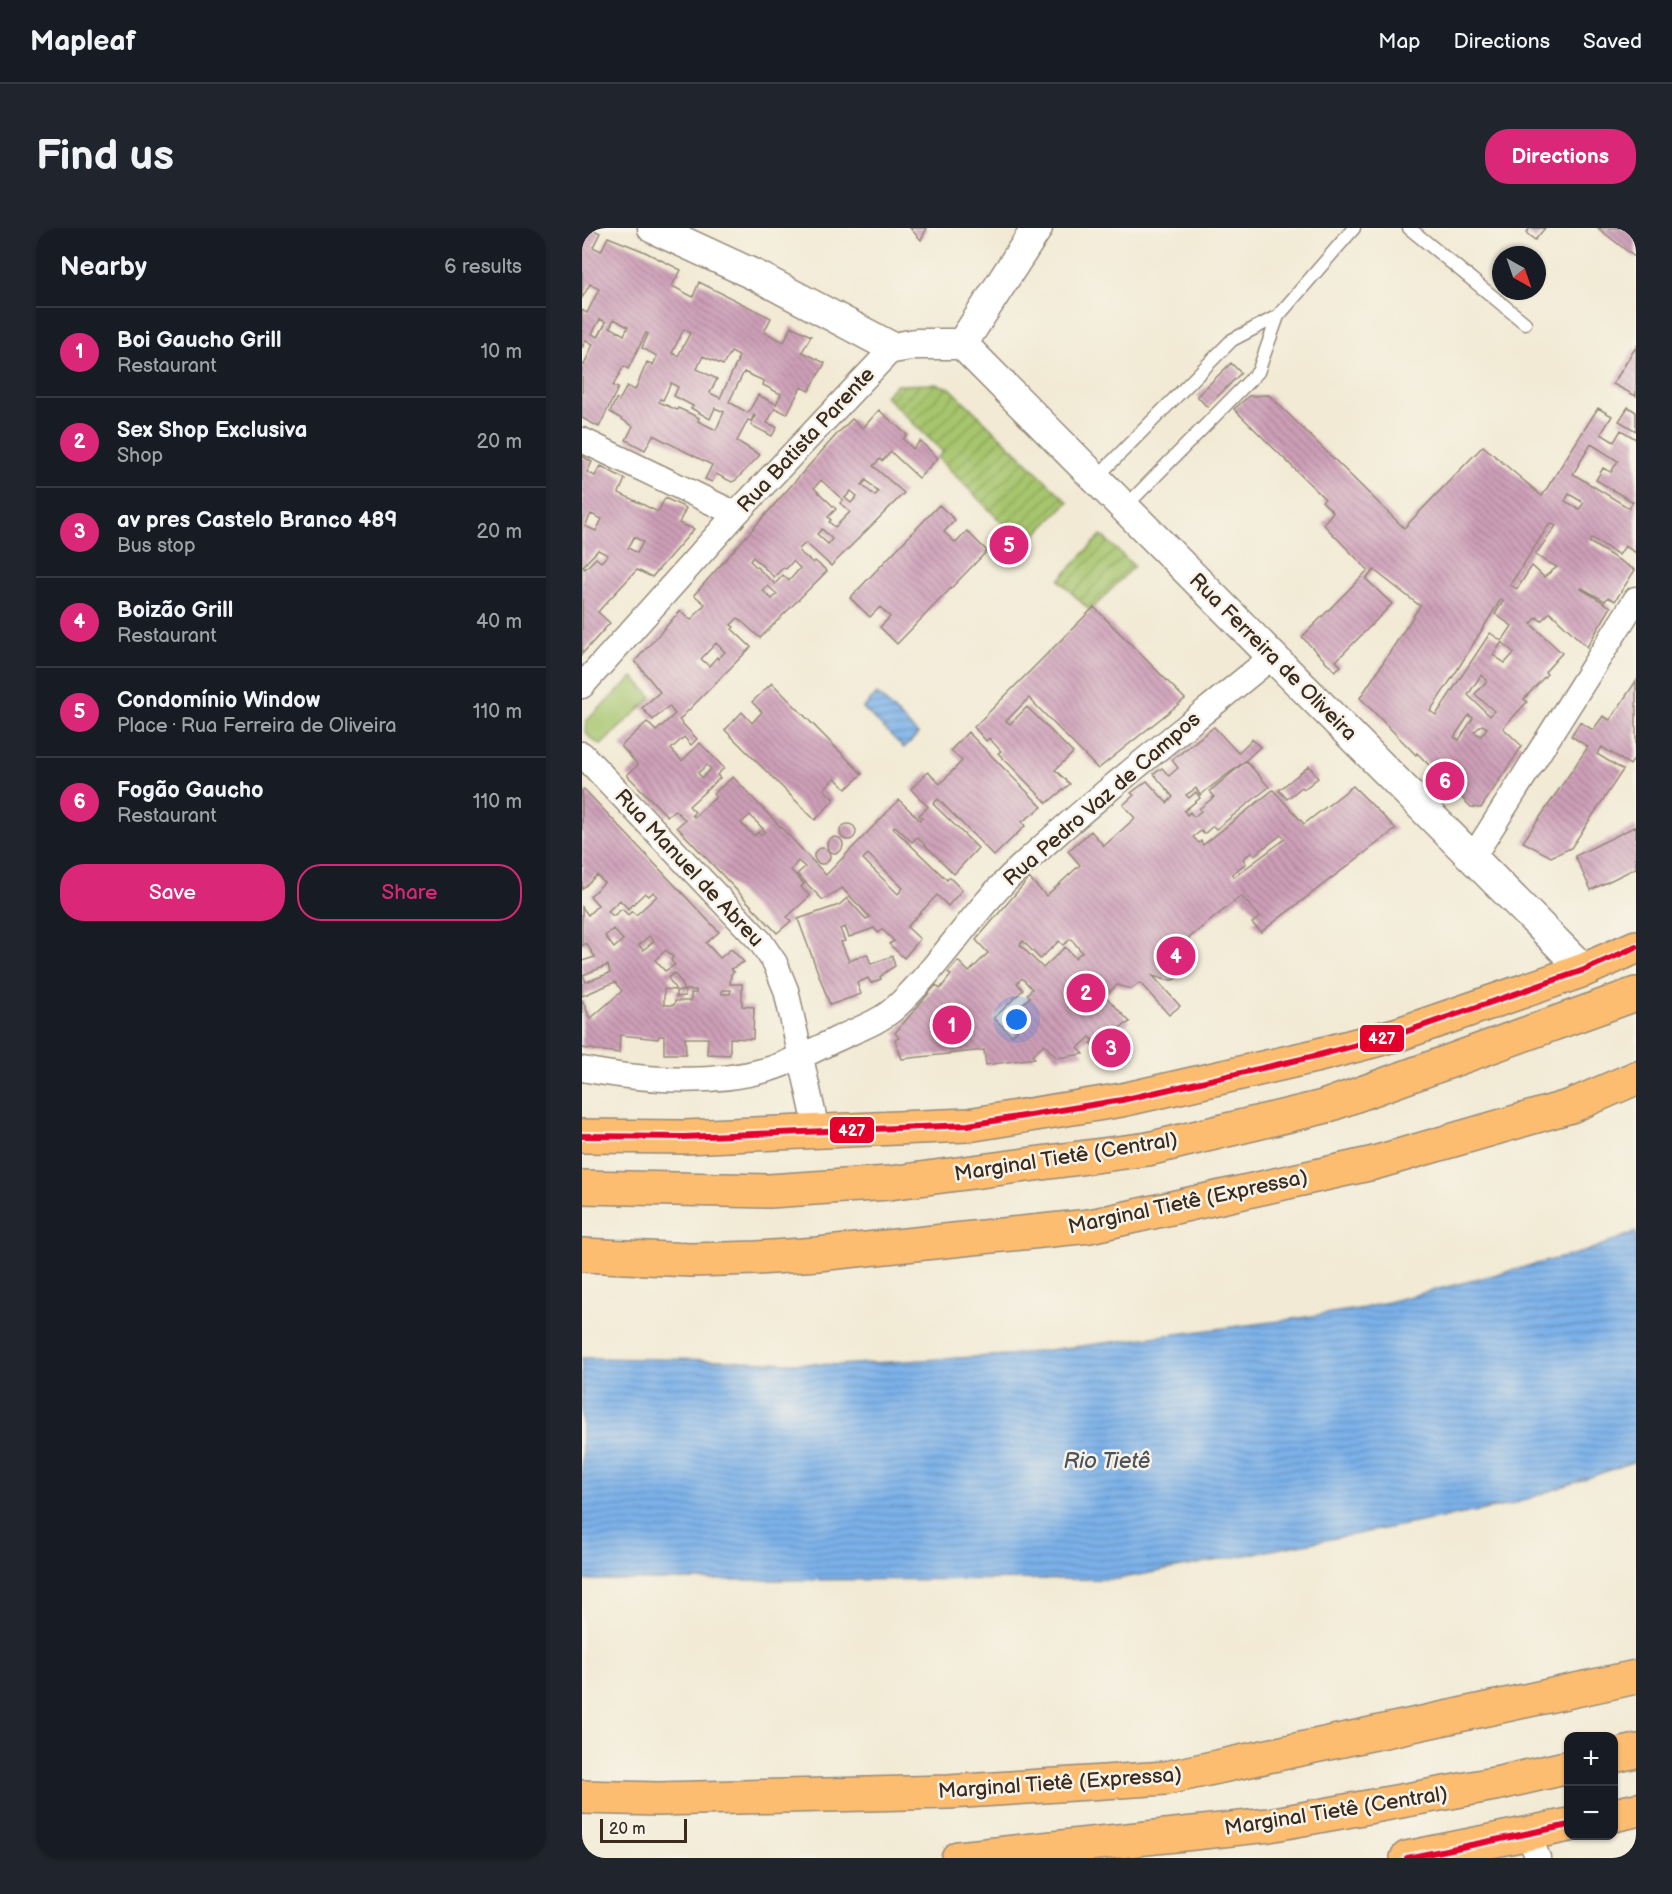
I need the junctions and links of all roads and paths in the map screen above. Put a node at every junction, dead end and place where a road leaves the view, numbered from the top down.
1 (653, 228) edge
2 (1037, 228) edge
3 (1353, 228) edge
4 (1409, 228) edge
5 (1278, 316) junction
6 (1525, 323) dead end
7 (962, 344) junction
8 (893, 348) junction
9 (582, 440) edge
10 (1095, 479) junction
11 (1124, 508) junction
12 (736, 514) junction
13 (1636, 599) edge
14 (1273, 656) junction
15 (582, 686) edge
16 (582, 754) edge
17 (1473, 857) junction
18 (1636, 947) edge
19 (1584, 970) junction
20 (1636, 994) edge
21 (800, 1057) junction
22 (582, 1069) edge
23 (1636, 1078) edge
24 (817, 1130) junction
25 (582, 1136) edge
26 (582, 1187) edge
27 (582, 1255) edge
28 (1636, 1677) edge
29 (1636, 1751) edge
30 (1618, 1755) edge
31 (1564, 1768) edge
32 (582, 1797) edge
33 (1636, 1810) edge
34 (1618, 1814) edge
35 (1564, 1828) edge
36 (1533, 1846) edge
37 (958, 1858) edge
38 (1407, 1858) edge

1 - 8 street
2 - 7 street
3 - 5 lane
4 - 6 lane
5 - 10 lane
5 - 11 lane
7 - 8 street
7 - 10 street, Rua Ferreira de Oliveira
8 - 12 street, Rua Batista Parente
9 - 12 street
10 - 11 street, Rua Ferreira de Oliveira
11 - 14 street, Rua Ferreira de Oliveira
12 - 15 street, Rua Batista Parente
13 - 17 street
14 - 17 street, Rua Ferreira de Oliveira
14 - 21 street, Rua Pedro Vaz de Campos
16 - 21 street, Rua Manuel de Abreu
17 - 19 street, Rua Ferreira de Oliveira
18 - 19 highway
19 - 24 highway
20 - 26 highway, Marginal Tietê (Central)
21 - 22 street
21 - 24 street, Rua Manuel de Abreu
23 - 27 highway, Marginal Tietê (Expressa)
24 - 25 highway
28 - 32 highway, Marginal Tietê (Expressa)
29 - 30 highway
31 - 37 highway, Marginal Tietê (Central)
33 - 34 highway
35 - 36 highway
36 - 38 highway

